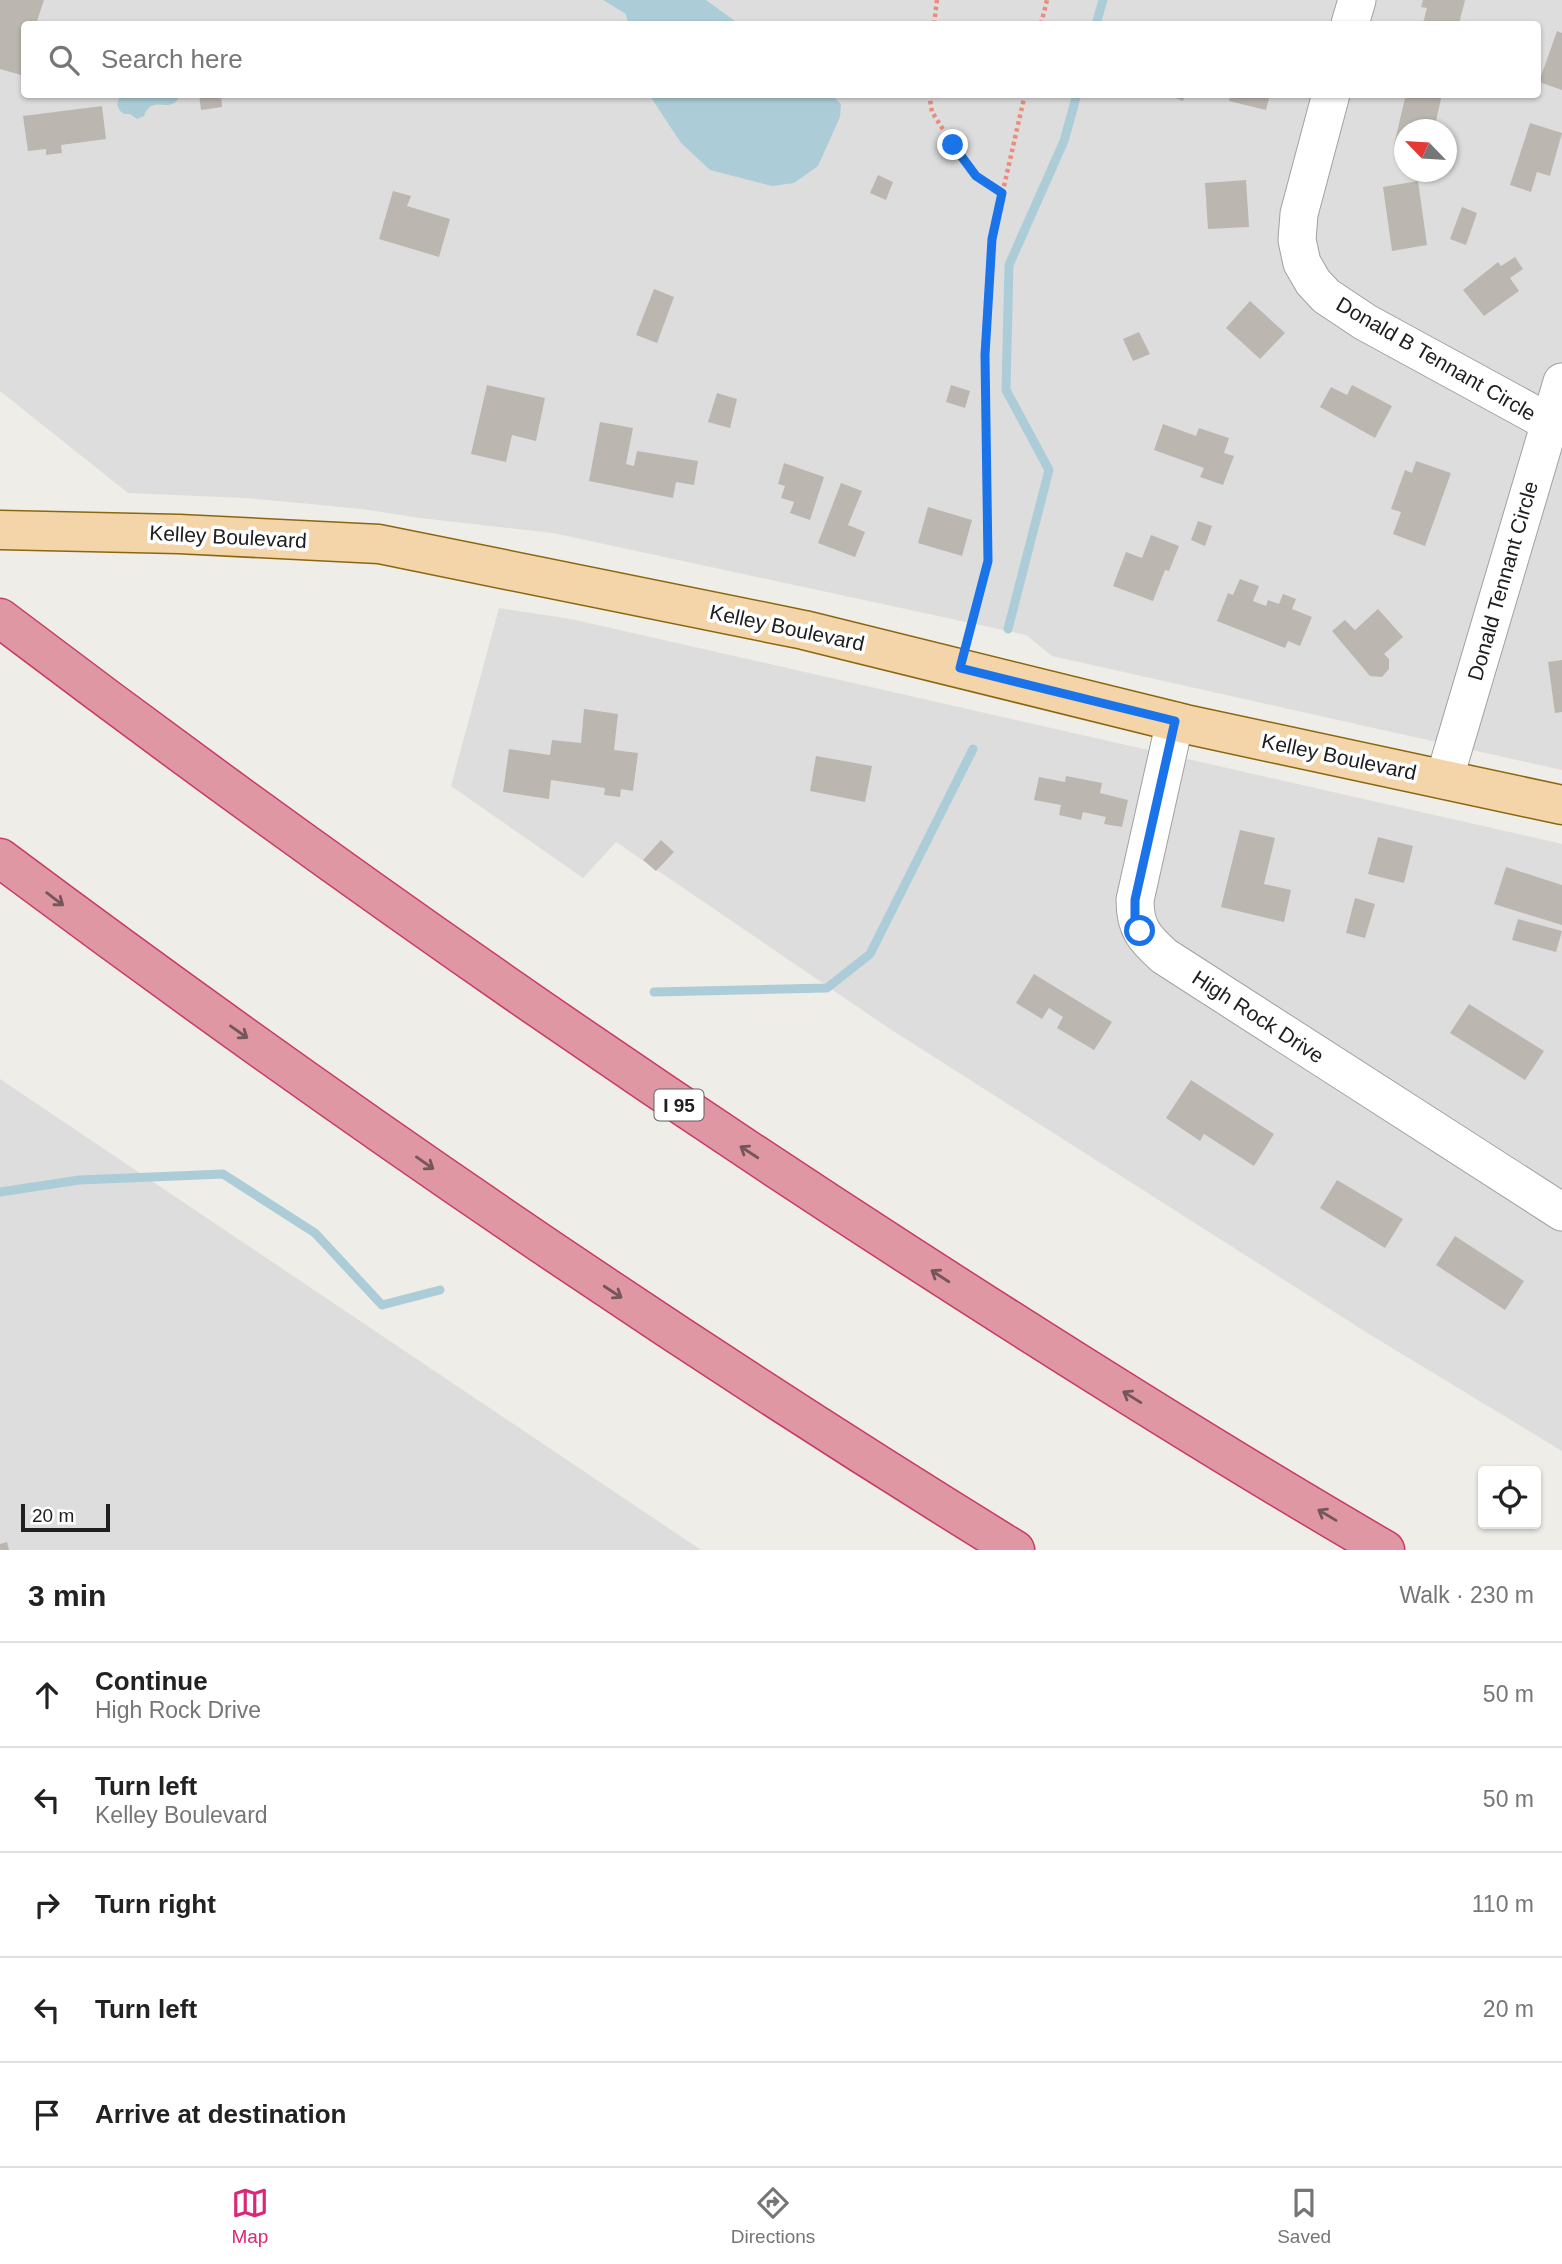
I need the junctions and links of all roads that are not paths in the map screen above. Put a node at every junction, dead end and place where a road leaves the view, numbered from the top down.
1 (1357, 0) edge
2 (1351, 21) edge
3 (1330, 98) edge
4 (1562, 382) edge
5 (1550, 423) junction
6 (0, 530) edge
7 (0, 618) edge
8 (1175, 721) junction
9 (1444, 780) junction
10 (1562, 805) edge
11 (0, 858) edge
12 (1562, 1212) edge
13 (1014, 1550) edge
14 (1385, 1550) edge

1 - 2 street
3 - 5 street, Donald B Tennant Circle
4 - 5 street, Donald Tennant Circle
5 - 9 street, Donald Tennant Circle
6 - 8 main road, Kelley Boulevard
14 -> 7 highway, I 95
8 - 9 main road, Kelley Boulevard
8 - 12 street, High Rock Drive
9 - 10 main road, Kelley Boulevard
11 -> 13 highway

